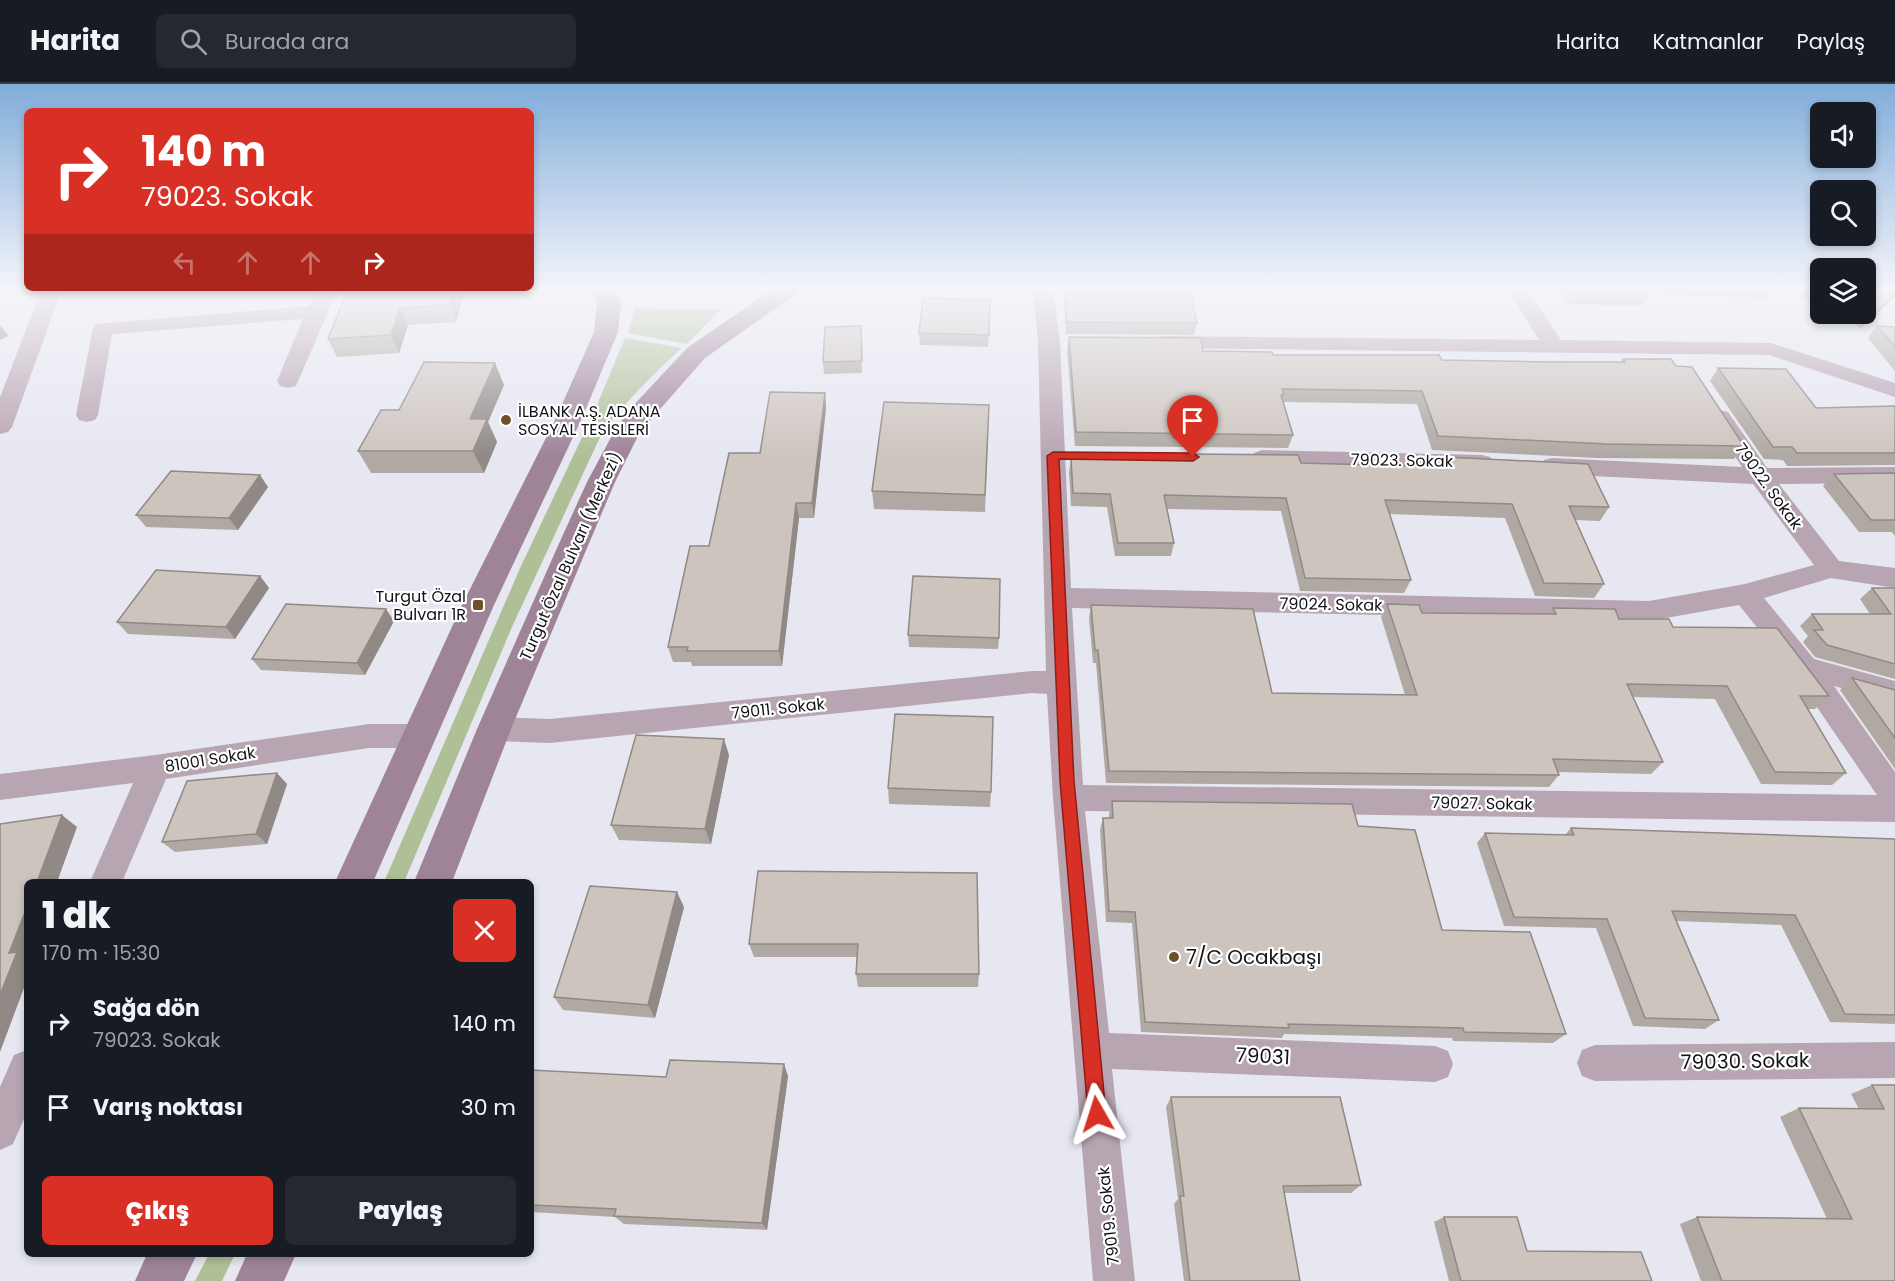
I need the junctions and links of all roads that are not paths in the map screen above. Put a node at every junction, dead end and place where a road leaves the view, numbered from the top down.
1 (31, 345) edge
2 (100, 345) edge
3 (302, 345) edge
4 (600, 345) edge
5 (708, 345) edge
6 (1061, 345) edge
7 (1437, 345) edge
8 (1554, 346) joint
9 (1673, 346) junction
10 (1687, 366) edge
11 (288, 381) dead end
12 (1895, 390) edge
13 (1707, 396) edge
14 (87, 415) dead end
15 (0, 427) edge
16 (1240, 458) edge
17 (1499, 463) edge
18 (1534, 465) edge
19 (1895, 475) edge
20 (1760, 476) junction
21 (1831, 569) junction
22 (1895, 578) edge
23 (1745, 594) junction
24 (1059, 598) junction
25 (1805, 667) junction
26 (1061, 683) junction
27 (1895, 692) edge
28 (494, 729) junction
29 (420, 736) junction
30 (155, 768) junction
31 (0, 787) edge
32 (1895, 797) edge
33 (1068, 798) junction
34 (1895, 809) edge
35 (107, 879) edge
36 (355, 879) edge
37 (435, 879) edge
38 (1091, 1050) junction
39 (1895, 1060) edge
40 (1595, 1063) dead end
41 (1436, 1064) dead end
42 (24, 1075) edge
43 (0, 1131) edge
44 (171, 1257) edge
45 (271, 1257) edge
46 (159, 1281) edge
47 (260, 1281) edge
48 (1114, 1281) edge

1 - 15 street
2 - 14 street
3 - 11 street
4 - 29 main road
5 - 28 main road, Turgut Özal Bulvarı (Merkezi)
6 - 24 street, 79019. Sokak
7 - 8 street
8 - 9 street
9 - 10 street
9 - 12 street
13 - 20 street, 79022. Sokak
16 - 17 street, 79023. Sokak
18 - 20 street
19 - 20 street
20 - 21 street, 79022. Sokak
21 - 22 street
21 - 23 street, 79024. Sokak
23 - 24 street, 79024. Sokak
23 - 25 street
24 - 26 street, 79019. Sokak
25 - 27 street
25 - 32 street
26 - 28 street, 79011. Sokak
26 - 33 street, 79019. Sokak
28 - 37 main road, Turgut Özal Bulvarı (Merkezi)
29 - 30 street, 81001 Sokak
29 - 36 main road
30 - 31 street, 81001 Sokak
30 - 35 street
33 - 34 street, 79027. Sokak
33 - 38 street, 79019. Sokak
38 - 41 street, 79031
38 - 48 street, 79019. Sokak
39 - 40 street, 79030. Sokak
42 - 43 street
44 - 46 main road
45 - 47 main road

